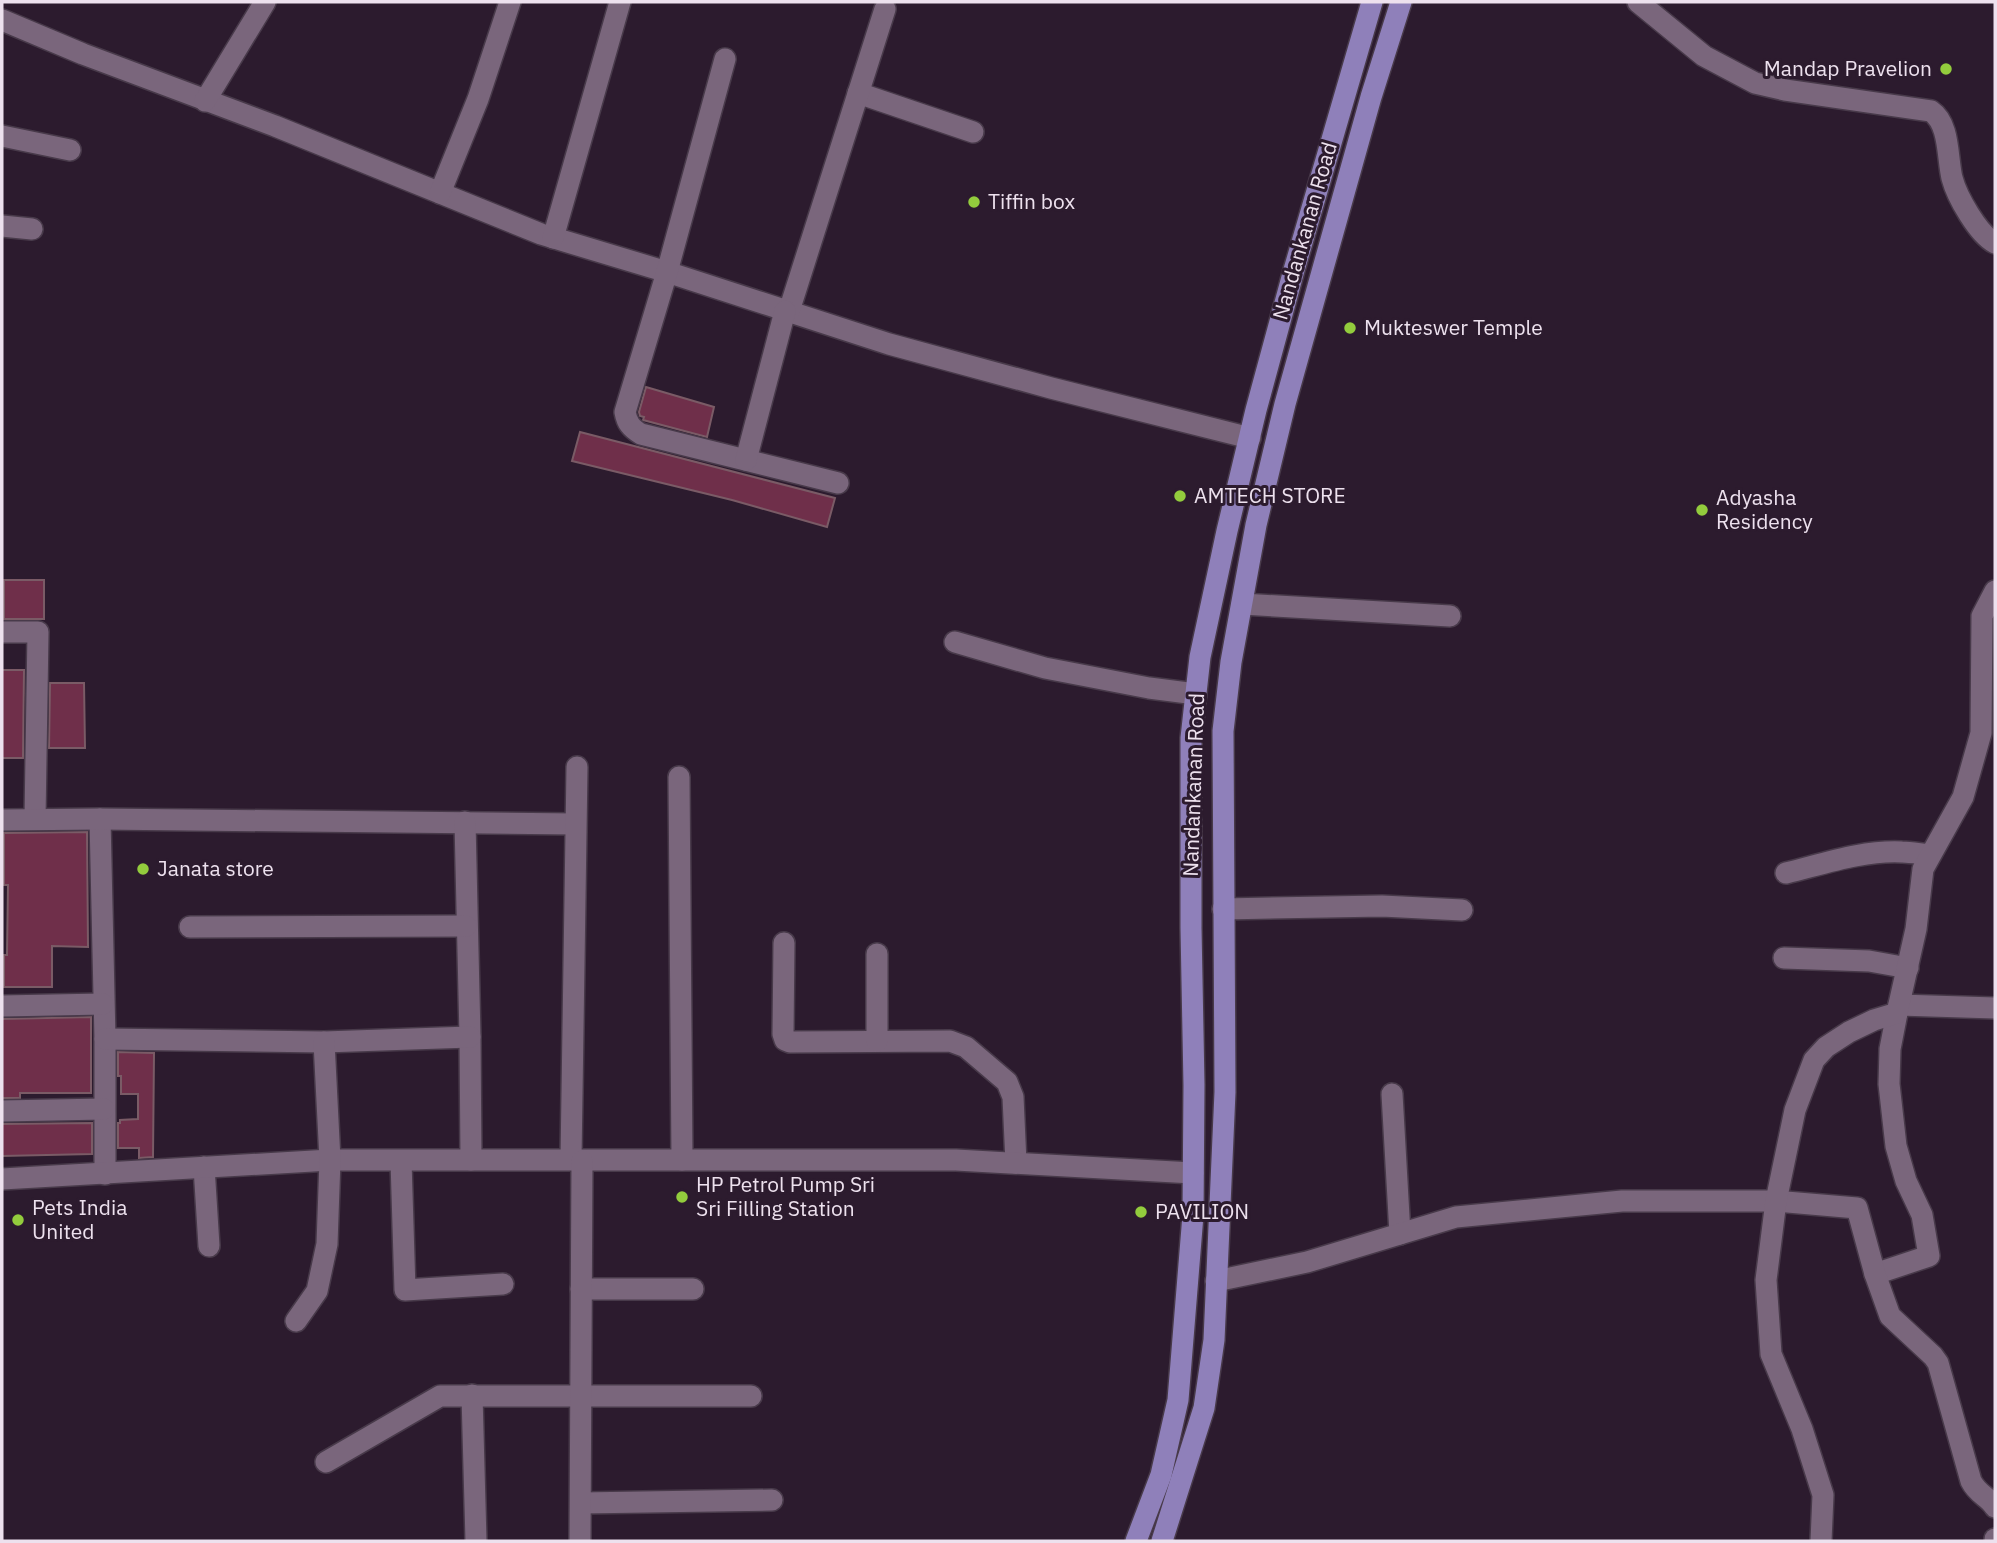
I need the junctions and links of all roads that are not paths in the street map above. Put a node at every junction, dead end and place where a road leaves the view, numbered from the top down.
1 (265, 2) edge
2 (510, 2) edge
3 (620, 2) edge
4 (1372, 2) edge
5 (1401, 2) edge
6 (1638, 2) edge
7 (885, 9) dead end
8 (2, 20) edge
9 (725, 59) dead end
10 (858, 93) junction
11 (205, 101) junction
12 (972, 132) dead end
13 (2, 136) edge
14 (71, 150) dead end
15 (440, 193) junction
16 (2, 226) edge
17 (32, 229) dead end
18 (553, 238) junction
19 (1995, 243) edge
20 (667, 272) junction
21 (787, 311) junction
22 (1250, 438) junction
23 (746, 460) junction
24 (838, 483) dead end
25 (1995, 591) edge
26 (1242, 604) junction
27 (1450, 616) dead end
28 (2, 632) edge
29 (955, 642) dead end
30 (1196, 694) junction
31 (576, 767) dead end
32 (679, 777) dead end
33 (35, 818) junction
34 (100, 819) junction
35 (2, 820) edge
36 (465, 822) junction
37 (575, 824) junction
38 (1930, 856) junction
39 (1786, 873) dead end
40 (1223, 909) junction
41 (1462, 910) dead end
42 (466, 926) junction
43 (191, 927) dead end
44 (784, 943) dead end
45 (877, 954) dead end
46 (1784, 958) dead end
47 (1908, 968) junction
48 (103, 1004) junction
49 (2, 1006) edge
50 (1995, 1008) edge
51 (1898, 1009) junction
52 (470, 1037) junction
53 (105, 1039) junction
54 (877, 1041) junction
55 (324, 1042) junction
56 (1392, 1094) dead end
57 (1194, 1104) junction
58 (1224, 1105) junction
59 (104, 1109) junction
60 (2, 1111) edge
61 (330, 1160) junction
62 (471, 1160) junction
63 (576, 1160) junction
64 (682, 1160) junction
65 (401, 1161) junction
66 (1016, 1163) junction
67 (204, 1167) junction
68 (1193, 1172) junction
69 (105, 1174) junction
70 (2, 1179) edge
71 (1776, 1201) junction
72 (1400, 1234) junction
73 (209, 1246) dead end
74 (1875, 1274) junction
75 (1216, 1280) junction
76 (503, 1284) dead end
77 (582, 1289) junction
78 (693, 1289) dead end
79 (296, 1321) dead end
80 (472, 1395) junction
81 (580, 1396) junction
82 (751, 1396) dead end
83 (326, 1462) dead end
84 (772, 1500) dead end
85 (1991, 1500) edge
86 (581, 1503) junction
87 (476, 1541) edge
88 (580, 1541) edge
89 (1136, 1541) edge
90 (1162, 1541) edge
91 (1821, 1541) edge

1 - 11 street
2 - 15 street
3 - 18 street
4 - 22 main road, Nandankanan Road
5 - 26 main road, Nandankanan Road
6 - 19 street
7 - 10 street
8 - 11 street
9 - 20 street
10 - 12 street
10 - 21 street
11 - 15 street
13 - 14 street
15 - 18 street
16 - 17 street
18 - 20 street
20 - 21 street
20 - 23 street
21 - 22 street
21 - 23 street
22 - 30 main road, Nandankanan Road
23 - 24 street
25 - 38 street
26 - 27 street
26 - 40 main road, Nandankanan Road
28 - 33 street
29 - 30 street
30 - 57 main road, Nandankanan Road
31 - 37 street
32 - 64 street
33 - 34 street
33 - 35 street
34 - 36 street
34 - 48 street
36 - 37 street
36 - 42 street
37 - 63 street
38 - 39 street
38 - 47 street
40 - 41 street
40 - 58 main road, Nandankanan Road
42 - 43 street
42 - 52 street
44 - 54 street
45 - 54 street
46 - 47 street
47 - 51 street
48 - 49 street
48 - 53 street
50 - 51 street
51 - 71 street
51 - 74 street
52 - 55 street
52 - 62 street
53 - 55 street
53 - 59 street
54 - 66 street
55 - 61 street
56 - 72 street
57 - 58 main road
57 - 68 main road, Nandankanan Road
58 - 75 main road, Nandankanan Road
59 - 60 street
59 - 69 street
61 - 65 street
61 - 67 street
61 - 79 street
62 - 63 street
62 - 65 street
63 - 64 street
63 - 77 street
64 - 66 street
65 - 76 street
66 - 68 street
67 - 69 street
67 - 73 street
68 - 89 main road, Nandankanan Road
69 - 70 street
71 - 72 street
71 - 74 street
71 - 91 street
72 - 75 street
74 - 85 street
75 - 90 main road, Nandankanan Road
77 - 78 street
77 - 81 street
80 - 81 street
80 - 83 street
80 - 87 street
81 - 82 street
81 - 86 street
84 - 86 street
86 - 88 street

